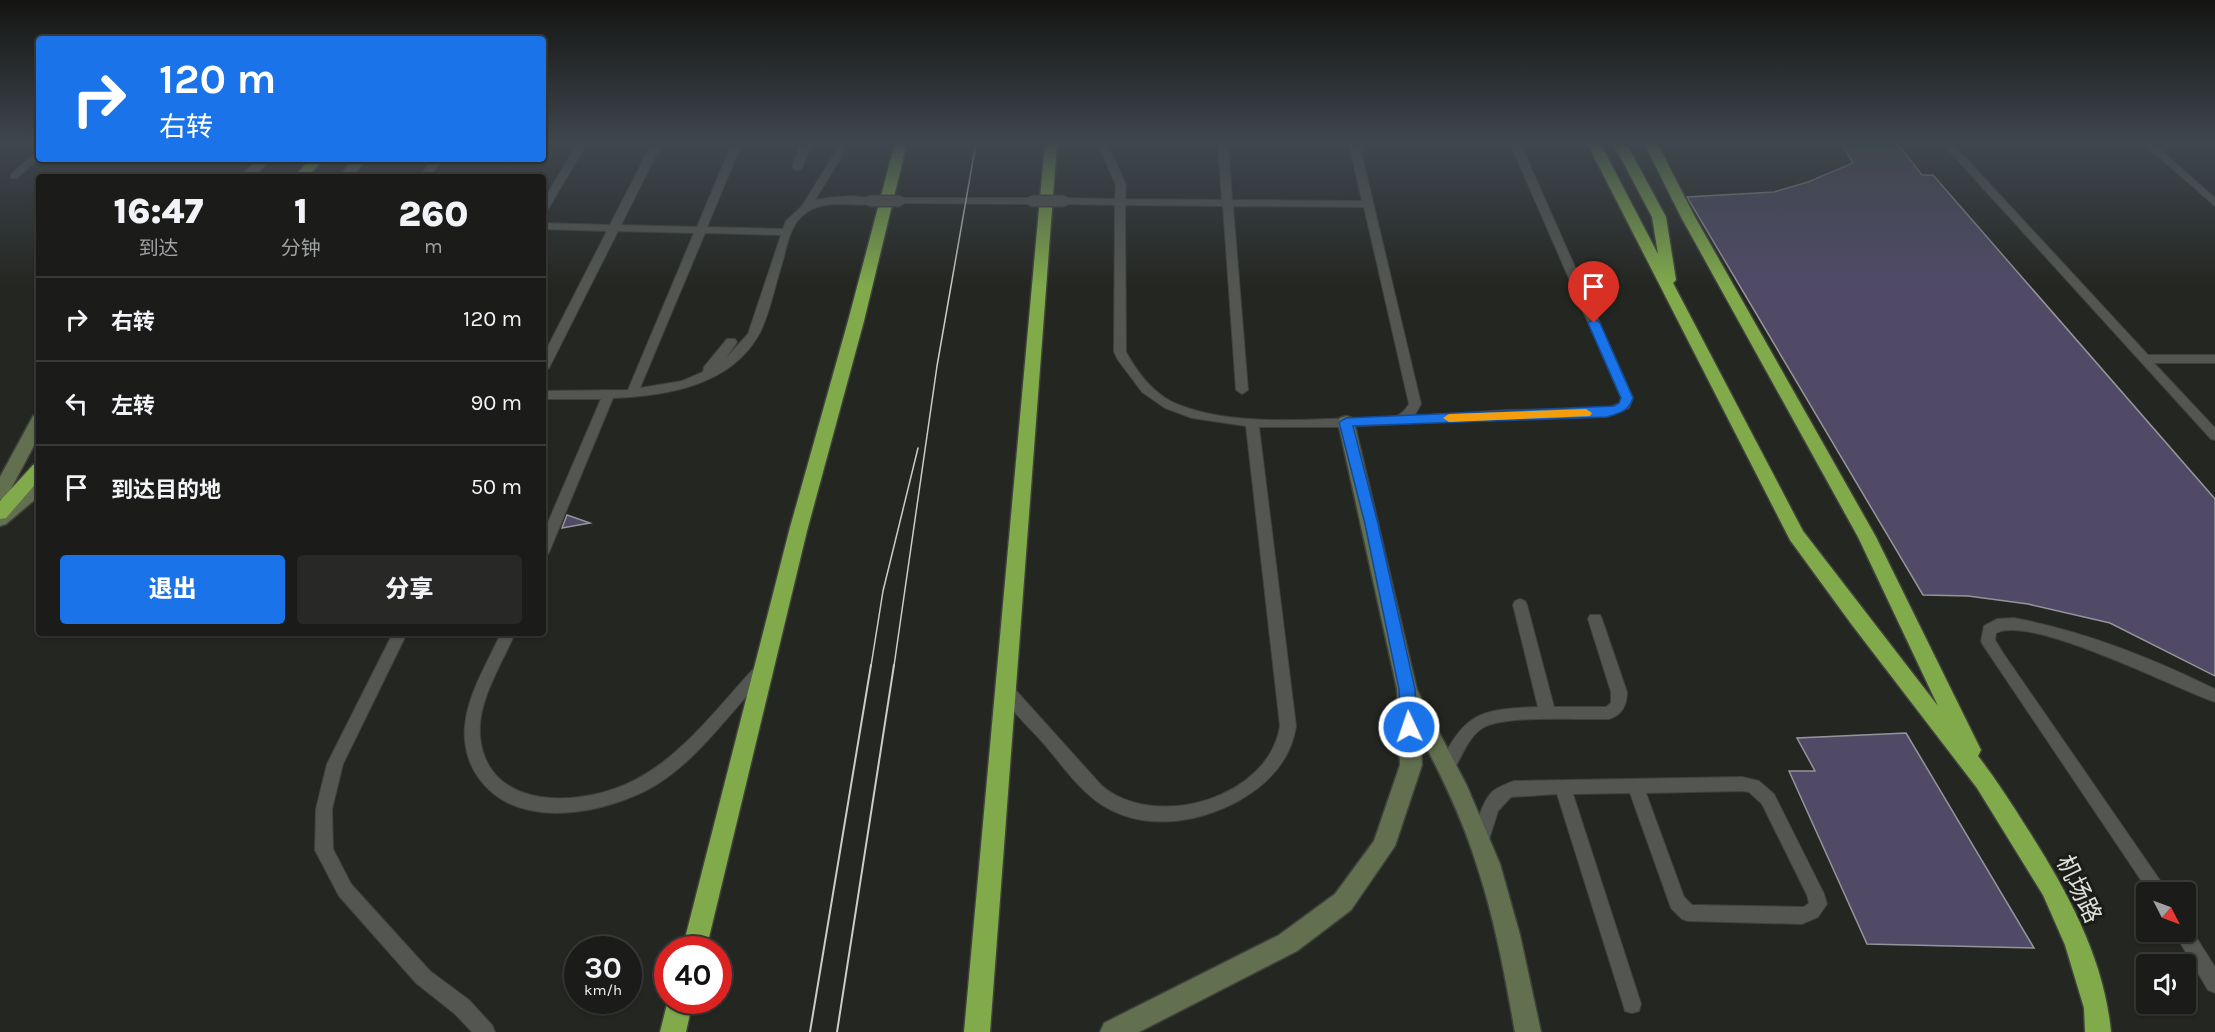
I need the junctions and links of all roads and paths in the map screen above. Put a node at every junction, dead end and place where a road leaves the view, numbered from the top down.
1 (554, 191) edge
2 (632, 191) edge
3 (717, 191) edge
4 (816, 191) edge
5 (888, 191) edge
6 (1047, 191) edge
7 (1121, 191) edge
8 (1226, 191) edge
9 (1365, 191) edge
10 (1536, 191) edge
11 (1618, 191) edge
12 (1645, 191) edge
13 (1675, 191) edge
14 (1990, 191) edge
15 (2201, 191) edge
16 (1120, 202) junction
17 (1227, 202) junction
18 (2215, 203) edge
19 (546, 204) edge
20 (1368, 204) junction
21 (807, 206) junction
22 (546, 226) edge
23 (614, 227) junction
24 (700, 230) junction
25 (787, 232) junction
26 (1672, 296) junction
27 (731, 342) dead end
28 (2145, 359) junction
29 (2215, 359) edge
30 (546, 362) edge
31 (698, 381) junction
32 (1242, 390) dead end
33 (609, 394) junction
34 (632, 394) junction
35 (546, 395) edge
36 (1397, 421) junction
37 (1252, 422) junction
38 (1346, 422) junction
39 (36, 426) edge
40 (2215, 436) edge
41 (36, 472) edge
42 (36, 489) edge
43 (0, 494) edge
44 (0, 513) edge
45 (0, 519) edge
46 (546, 543) edge
47 (1520, 605) dead end
48 (1595, 619) dead end
49 (399, 636) edge
50 (507, 636) edge
51 (764, 666) junction
52 (1005, 689) junction
53 (1407, 689) junction
54 (2215, 696) edge
55 (1548, 714) junction
56 (1447, 766) junction
57 (1985, 782) junction
58 (1635, 785) junction
59 (1563, 787) junction
60 (1480, 841) junction
61 (2152, 882) edge
62 (696, 936) edge
63 (2189, 942) edge
64 (2215, 984) edge
65 (1632, 1004) dead end
66 (678, 1014) edge
67 (485, 1032) edge
68 (673, 1032) edge
69 (976, 1032) edge
70 (1113, 1032) edge
71 (1528, 1032) edge
72 (2098, 1032) edge

1 - 19 lane
2 - 23 lane
3 - 24 lane
4 - 21 lane
5 - 51 highway
6 - 52 highway
7 - 16 lane
8 - 17 lane
9 - 20 lane
10 - 36 lane
11 - 26 highway
12 - 26 highway
13 - 57 highway
14 - 28 lane
15 - 18 lane
16 - 17 lane
16 - 21 lane, bridge
16 - 37 lane
17 - 20 lane
17 - 32 lane
20 - 36 lane
21 - 25 lane
22 - 23 lane
23 - 24 lane
23 - 30 lane
24 - 25 lane
24 - 34 lane
25 - 31 lane
26 - 57 highway
27 - 31 lane
28 - 29 lane
28 - 40 lane
31 - 34 lane
33 - 34 lane
33 - 35 lane
33 - 46 lane
36 - 38 lane
37 - 38 lane
37 - 52 lane
38 - 53 street
39 - 43 street
41 - 44 highway
42 - 45 street
47 - 55 lane
48 - 55 lane
49 - 67 lane
50 - 51 lane
51 - 62 highway
52 - 69 highway
53 - 56 street
53 - 70 street
54 - 61 lane
55 - 56 lane
56 - 60 street
57 - 72 highway, 机场路
58 - 58 lane
58 - 59 lane
59 - 60 lane
59 - 65 lane
60 - 71 street
63 - 64 lane
66 - 68 highway

